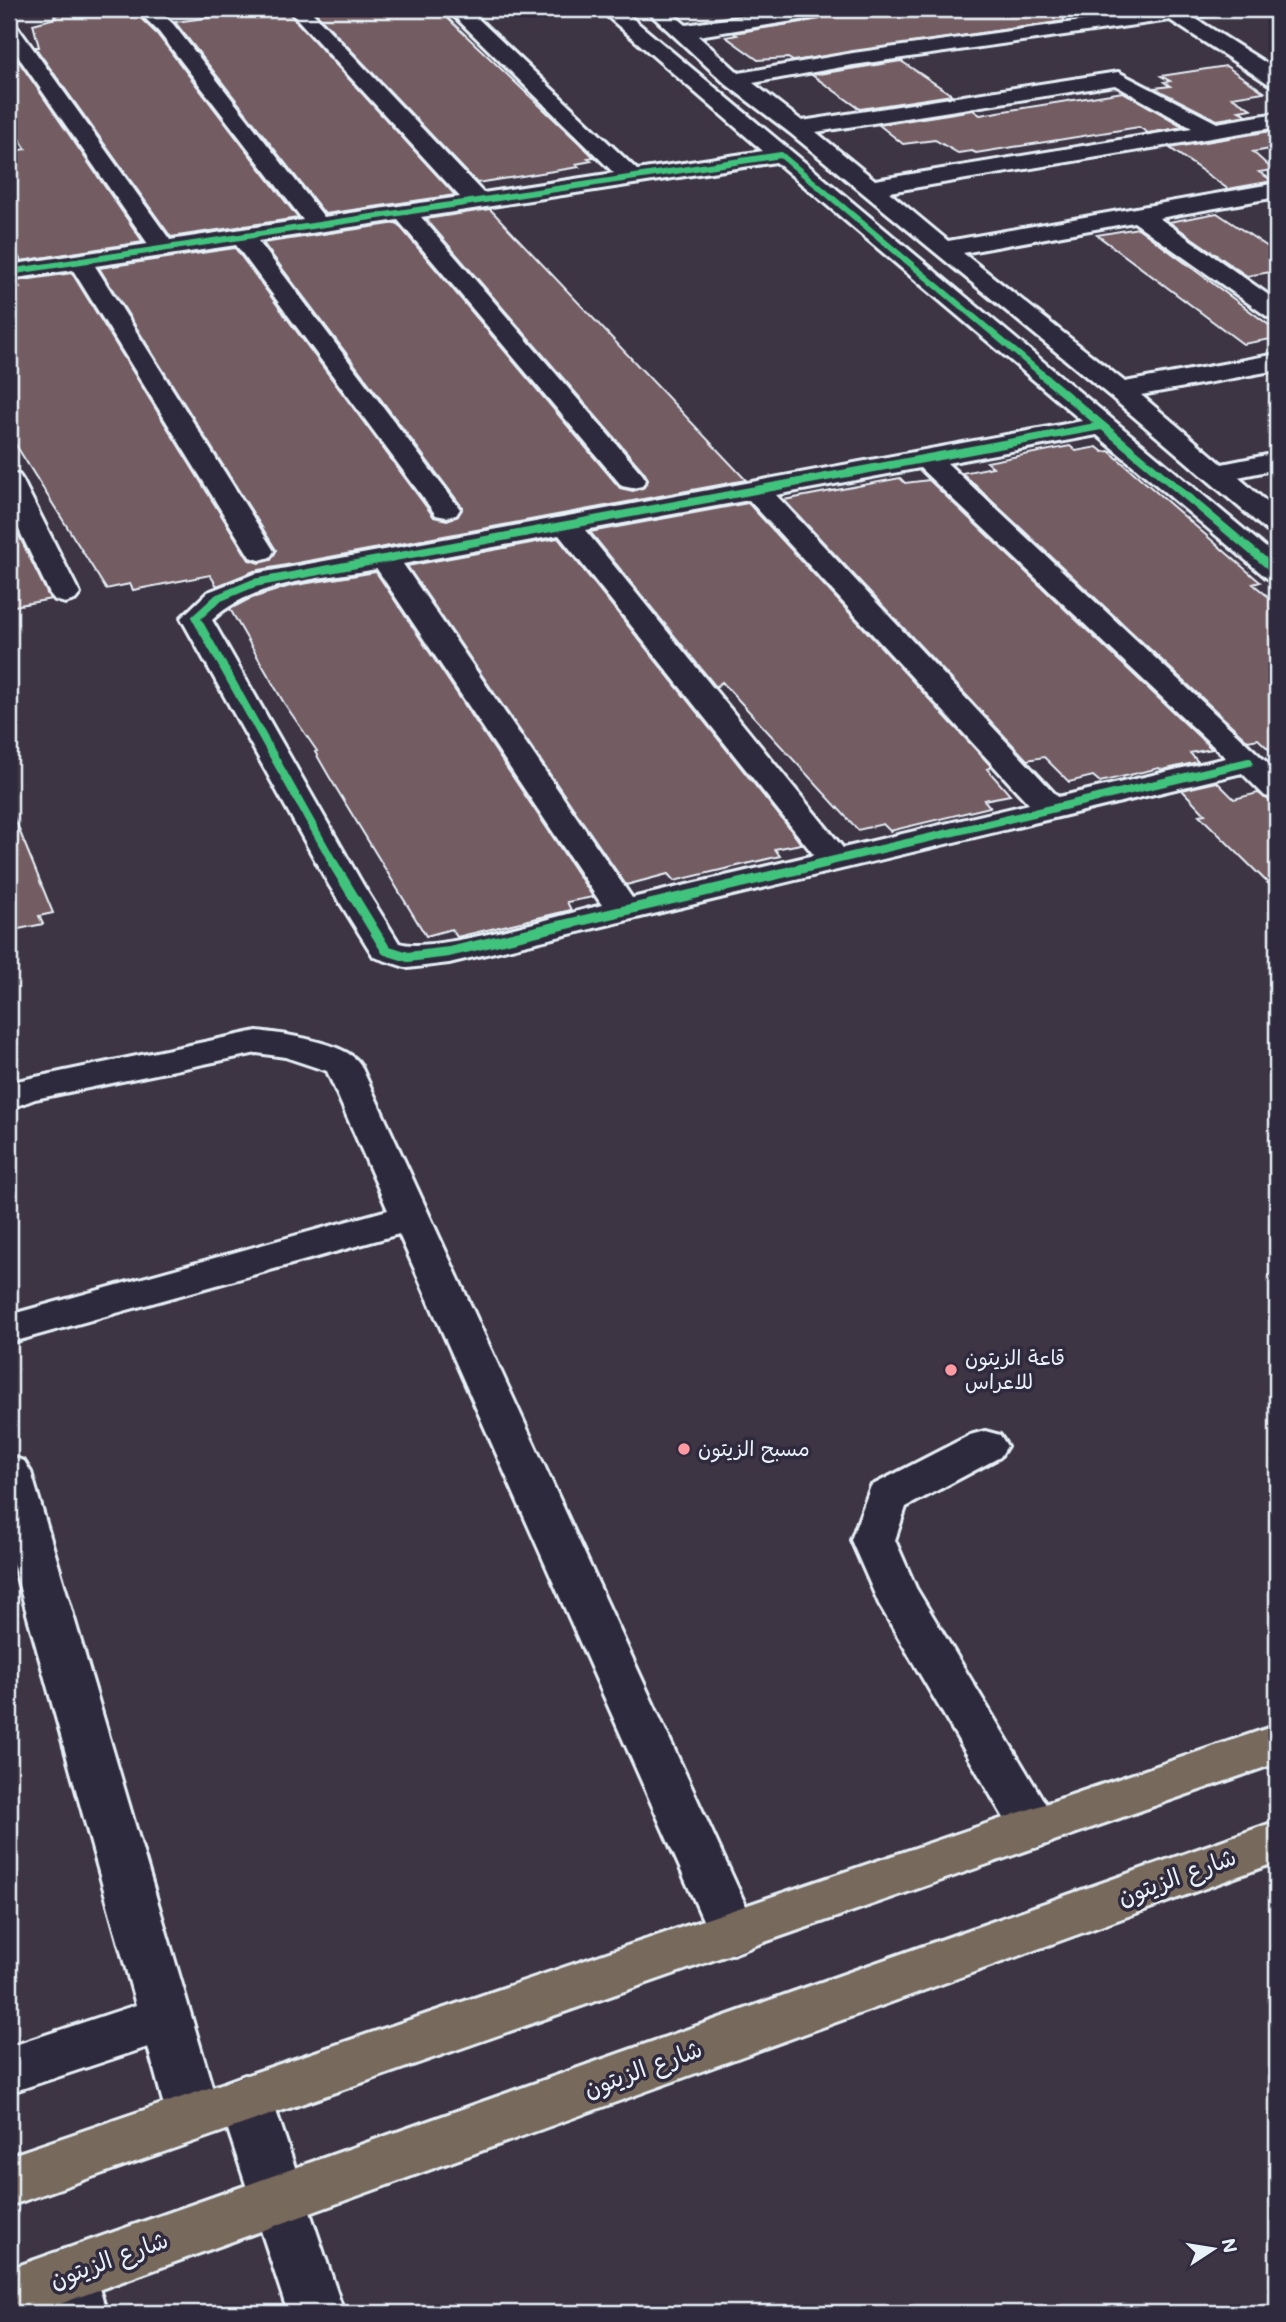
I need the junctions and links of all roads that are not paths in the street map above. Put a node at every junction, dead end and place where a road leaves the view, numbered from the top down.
1 (146, 9) edge
2 (298, 9) edge
3 (457, 9) edge
4 (609, 9) edge
5 (655, 9) edge
6 (1209, 9) edge
7 (815, 10) edge
8 (1174, 14) junction
9 (13, 18) edge
10 (1053, 31) junction
11 (683, 32) junction
12 (1075, 46) dead end
13 (1096, 62) dead end
14 (1118, 78) junction
15 (1277, 79) edge
16 (735, 80) junction
17 (1277, 120) edge
18 (798, 128) junction
19 (1213, 130) junction
20 (781, 155) junction
21 (631, 177) junction
22 (871, 188) junction
23 (1277, 190) edge
24 (478, 202) junction
25 (404, 213) junction
26 (1138, 214) junction
27 (319, 226) junction
28 (242, 237) junction
29 (164, 249) junction
30 (943, 249) junction
31 (80, 261) junction
32 (9, 272) edge
33 (1277, 312) edge
34 (1277, 362) edge
35 (1120, 391) junction
36 (1101, 426) junction
37 (926, 458) junction
38 (1277, 461) edge
39 (1215, 474) junction
40 (632, 480) dead end
41 (9, 481) edge
42 (756, 490) junction
43 (446, 509) dead end
44 (566, 525) junction
45 (1277, 525) edge
46 (260, 551) dead end
47 (385, 559) junction
48 (1277, 572) edge
49 (65, 594) dead end
50 (1249, 762) junction
51 (1277, 789) edge
52 (1052, 808) junction
53 (835, 860) junction
54 (623, 911) junction
55 (9, 1097) edge
56 (411, 1217) junction
57 (9, 1329) edge
58 (985, 1446) dead end
59 (9, 1472) edge
60 (1277, 1744) edge
61 (1035, 1828) junction
62 (1277, 1841) edge
63 (733, 1932) junction
64 (166, 2018) junction
65 (9, 2070) edge
66 (245, 2099) junction
67 (194, 2117) junction
68 (9, 2181) edge
69 (278, 2199) junction
70 (73, 2294) edge
71 (9, 2296) edge
72 (316, 2313) edge

1 - 27 street
2 - 24 street
3 - 21 street
4 - 20 street
5 - 11 street
6 - 8 street
7 - 11 street
8 - 10 street
8 - 15 street
9 - 29 street
10 - 12 street
10 - 16 street
11 - 16 street
13 - 14 street
14 - 18 street
14 - 19 street
16 - 18 street
17 - 19 street
18 - 22 street
19 - 22 street
20 - 21 street
20 - 36 street
21 - 24 street
22 - 30 street
23 - 26 street
24 - 25 street
25 - 27 street
25 - 40 street
26 - 30 street
26 - 33 street
27 - 28 street
28 - 29 street
28 - 43 street
29 - 31 street
30 - 35 street
31 - 32 street
31 - 46 street
34 - 35 street
35 - 39 street
36 - 37 street
36 - 48 street
37 - 42 street
37 - 50 street
38 - 39 street
39 - 45 street
41 - 49 street
42 - 44 street
42 - 52 street
44 - 47 street
44 - 53 street
47 - 54 street
47 - 54 street
50 - 51 street
50 - 52 street
52 - 53 street
53 - 54 street
55 - 56 street
56 - 57 street
56 - 63 street
58 - 61 street
59 - 64 street
60 - 61 main road
61 - 63 main road
62 - 69 main road, شارع الزيتون
63 - 66 main road
64 - 65 street
64 - 67 street
66 - 67 main road
66 - 69 street
67 - 68 main road
69 - 70 main road, شارع الزيتون
69 - 72 street
70 - 71 main road, شارع الزيتون

